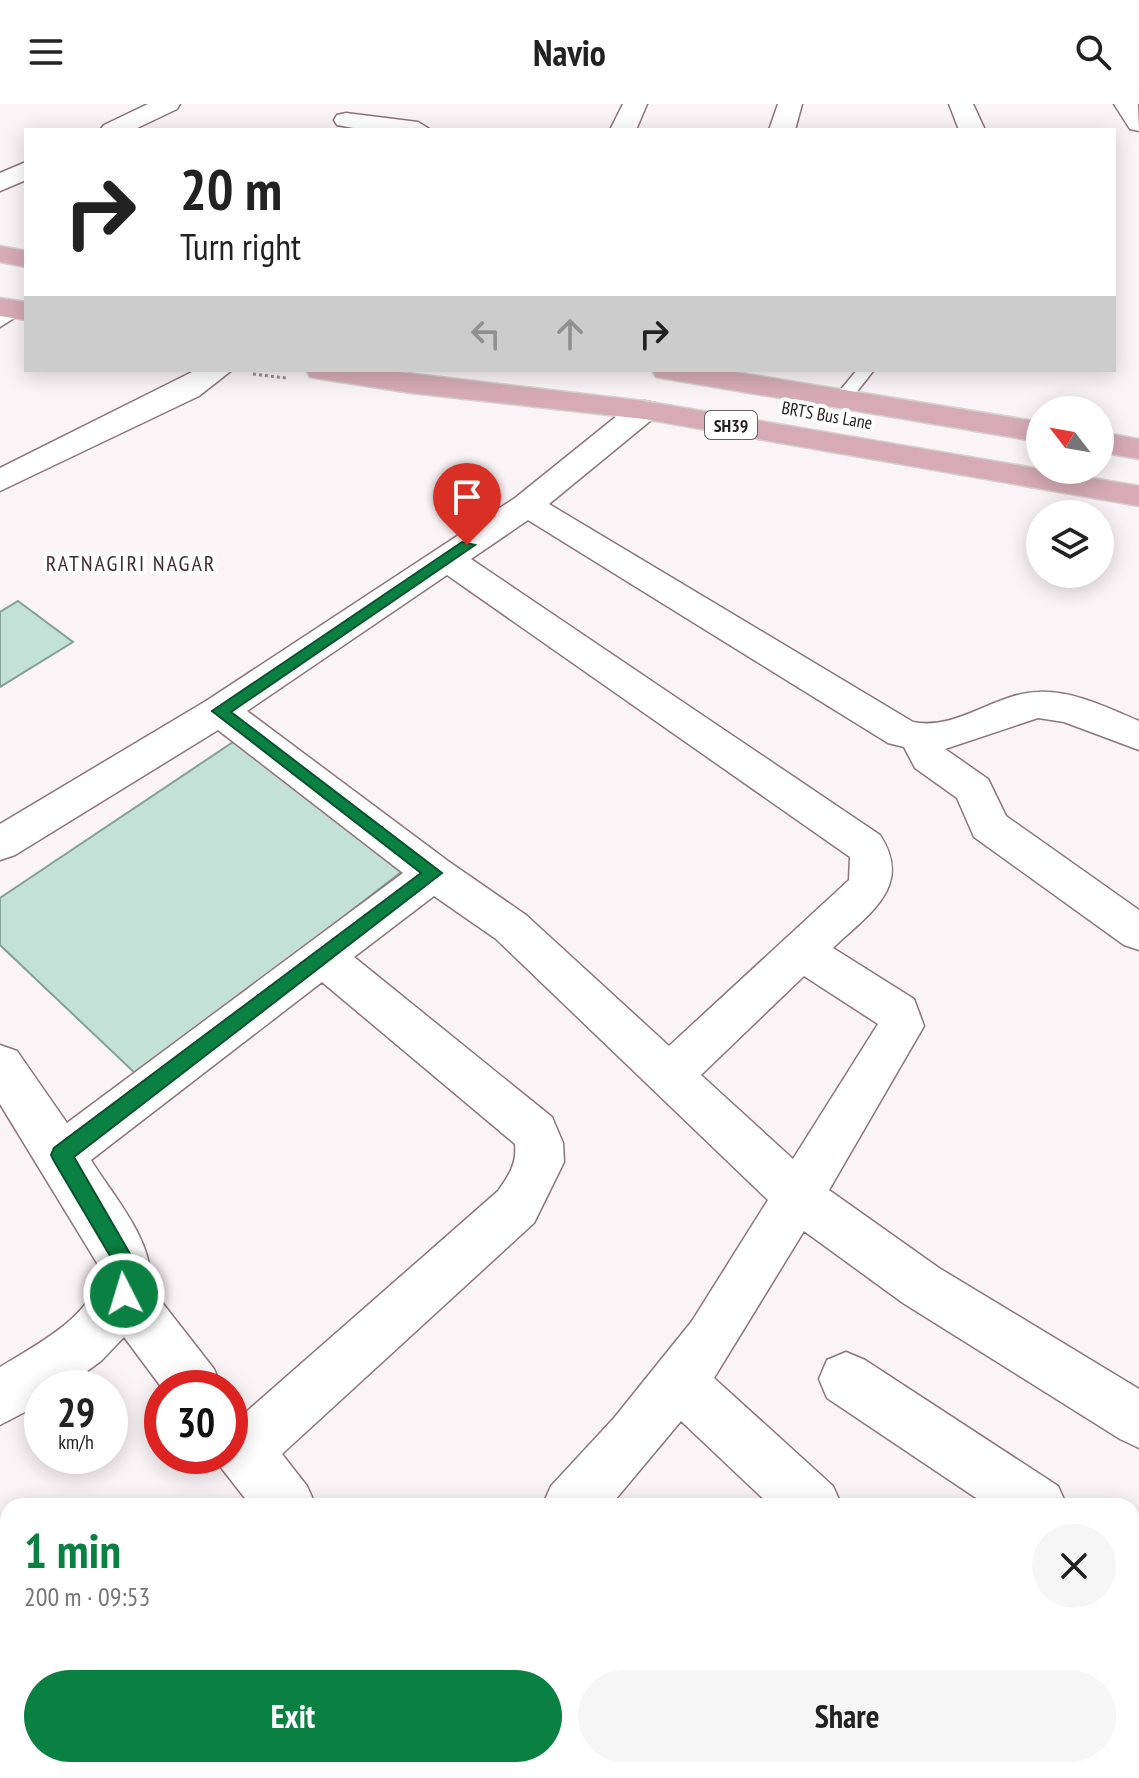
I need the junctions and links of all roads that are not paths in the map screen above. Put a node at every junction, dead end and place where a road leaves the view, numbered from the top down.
1 (168, 104) edge
2 (378, 104) edge
3 (635, 104) edge
4 (790, 104) edge
5 (961, 104) edge
6 (1126, 104) edge
7 (1139, 124) edge
8 (337, 125) edge
9 (117, 128) edge
10 (386, 128) edge
11 (624, 128) edge
12 (783, 128) edge
13 (971, 128) edge
14 (0, 153) edge
15 (24, 159) edge
16 (24, 171) edge
17 (0, 183) edge
18 (0, 254) edge
19 (24, 259) edge
20 (0, 281) edge
21 (14, 307) edge
22 (214, 372) edge
23 (334, 372) edge
24 (691, 372) edge
25 (864, 372) edge
26 (590, 374) dead end
27 (728, 375) edge
28 (842, 399) junction
29 (644, 410) junction
30 (1026, 430) edge
31 (1114, 445) edge
32 (1026, 449) edge
33 (1139, 449) edge
34 (1114, 464) edge
35 (1139, 468) edge
36 (0, 481) edge
37 (1139, 496) edge
38 (527, 505) junction
39 (447, 559) junction
40 (220, 711) junction
41 (1139, 736) edge
42 (920, 739) junction
43 (0, 844) edge
44 (433, 873) junction
45 (1139, 933) edge
46 (801, 951) junction
47 (322, 956) junction
48 (0, 1065) edge
49 (669, 1076) junction
50 (61, 1155) junction
51 (797, 1195) junction
52 (124, 1294) junction
53 (181, 1370) edge
54 (846, 1379) dead end
55 (679, 1382) junction
56 (0, 1398) edge
57 (1139, 1420) edge
58 (248, 1434) edge
59 (248, 1457) edge
60 (281, 1498) edge
61 (578, 1498) edge
62 (792, 1498) edge
63 (1026, 1498) edge

1 - 9 street
2 - 8 street
3 - 11 street
4 - 12 street
5 - 13 street
6 - 7 street
8 - 10 street
14 - 15 street
16 - 17 street
18 - 19 main road
20 - 21 main road
22 - 36 street
23 - 29 main road, SH39
24 - 27 main road, SH39
25 - 28 lane
26 - 32 main road, BRTS Bus Lane
27 - 28 main road, SH39
28 - 30 main road, SH39
29 - 37 main road, SH39
29 - 38 street
31 - 33 main road
34 - 35 main road
38 - 39 street
38 - 42 street
39 - 40 street
39 - 46 street
40 - 43 street
40 - 44 street
41 - 42 street
42 - 45 street
44 - 47 street
44 - 49 street
46 - 49 street
46 - 51 street
47 - 50 street
47 - 58 street
48 - 50 street
49 - 51 street
50 - 52 street
51 - 55 street
51 - 57 street
52 - 53 street
52 - 56 street
54 - 63 street
55 - 61 street
55 - 62 street
59 - 60 street

